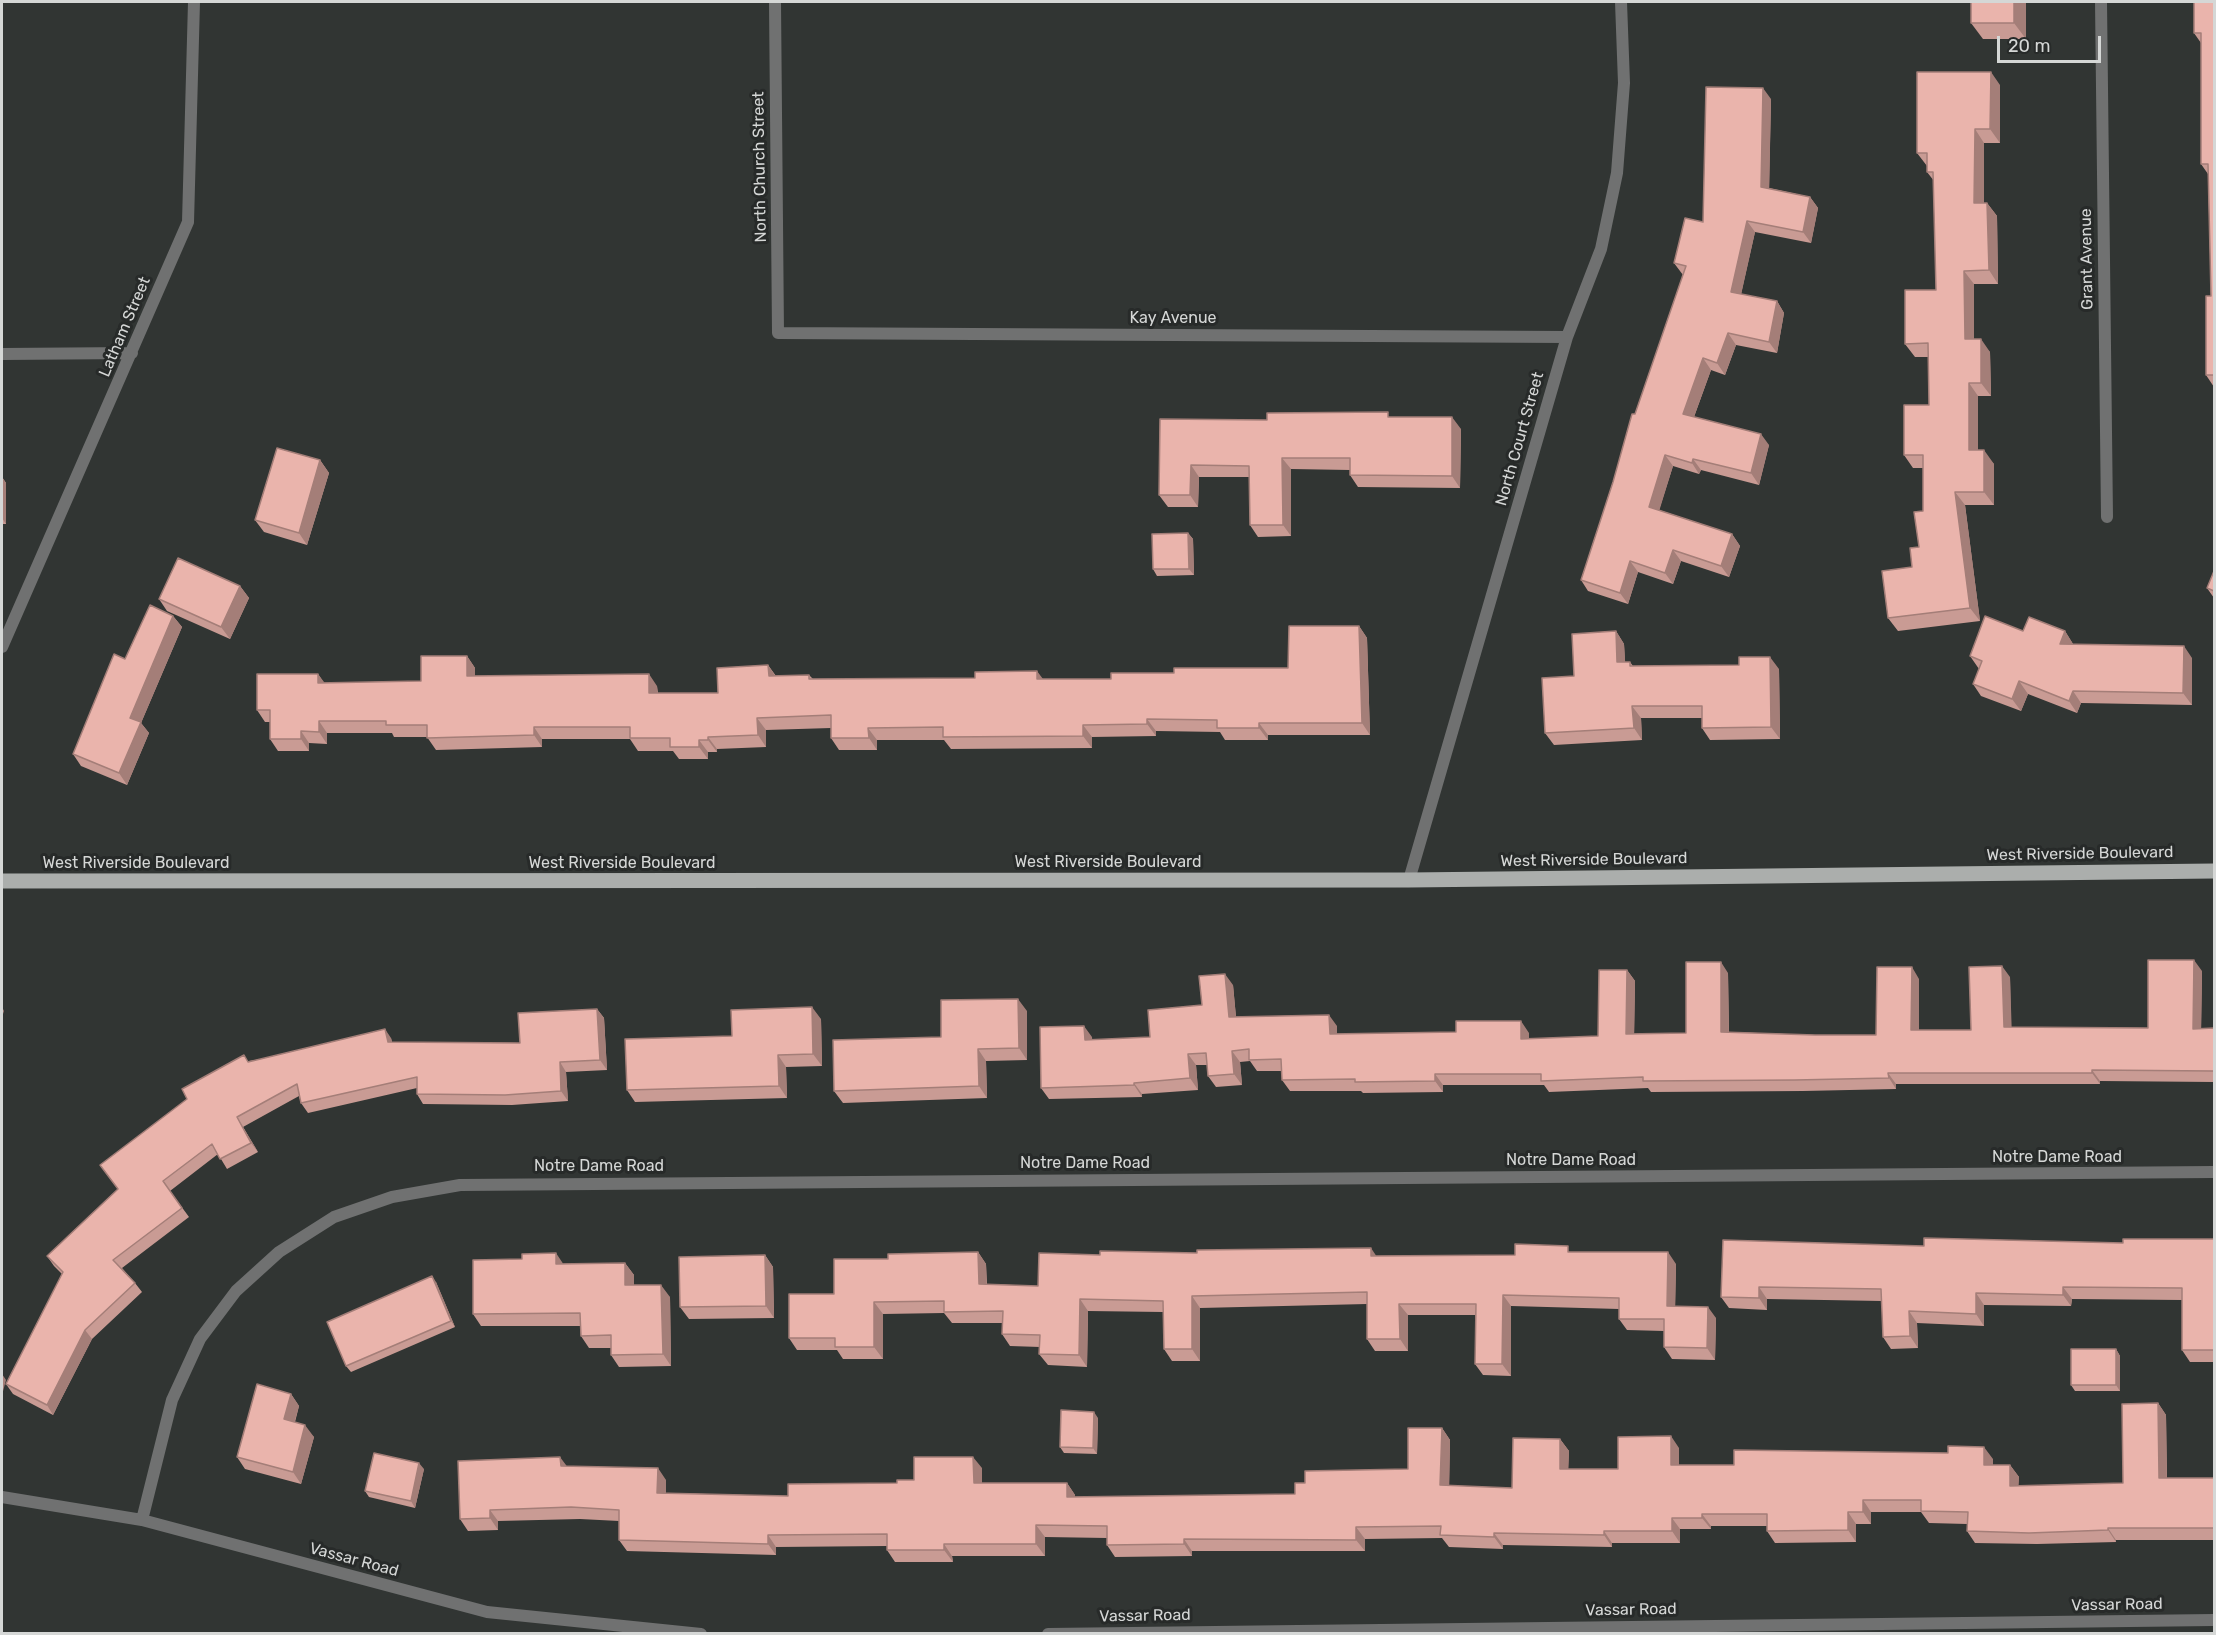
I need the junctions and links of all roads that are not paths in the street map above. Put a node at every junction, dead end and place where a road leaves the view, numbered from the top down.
1 (194, 2) edge
2 (775, 2) edge
3 (1621, 2) edge
4 (2101, 2) edge
5 (778, 333) joint
6 (1567, 337) junction
7 (132, 353) junction
8 (2, 354) edge
9 (2107, 517) dead end
10 (2, 647) edge
11 (2214, 871) edge
12 (1409, 880) junction
13 (2, 881) edge
14 (2214, 1172) edge
15 (2, 1497) edge
16 (142, 1520) junction
17 (2214, 1620) edge
18 (701, 1634) edge
19 (1048, 1634) edge

1 - 7 street, Latham Street
2 - 5 street, North Church Street
3 - 6 street, North Court Street
4 - 9 street, Grant Avenue
5 - 6 street, Kay Avenue
6 - 12 street, North Court Street
7 - 8 street
7 - 10 street, Latham Street
11 - 12 main road, West Riverside Boulevard
12 - 13 main road, West Riverside Boulevard
14 - 16 street, Notre Dame Road
15 - 16 street, Vassar Road
16 - 18 street, Vassar Road
17 - 19 street, Vassar Road

